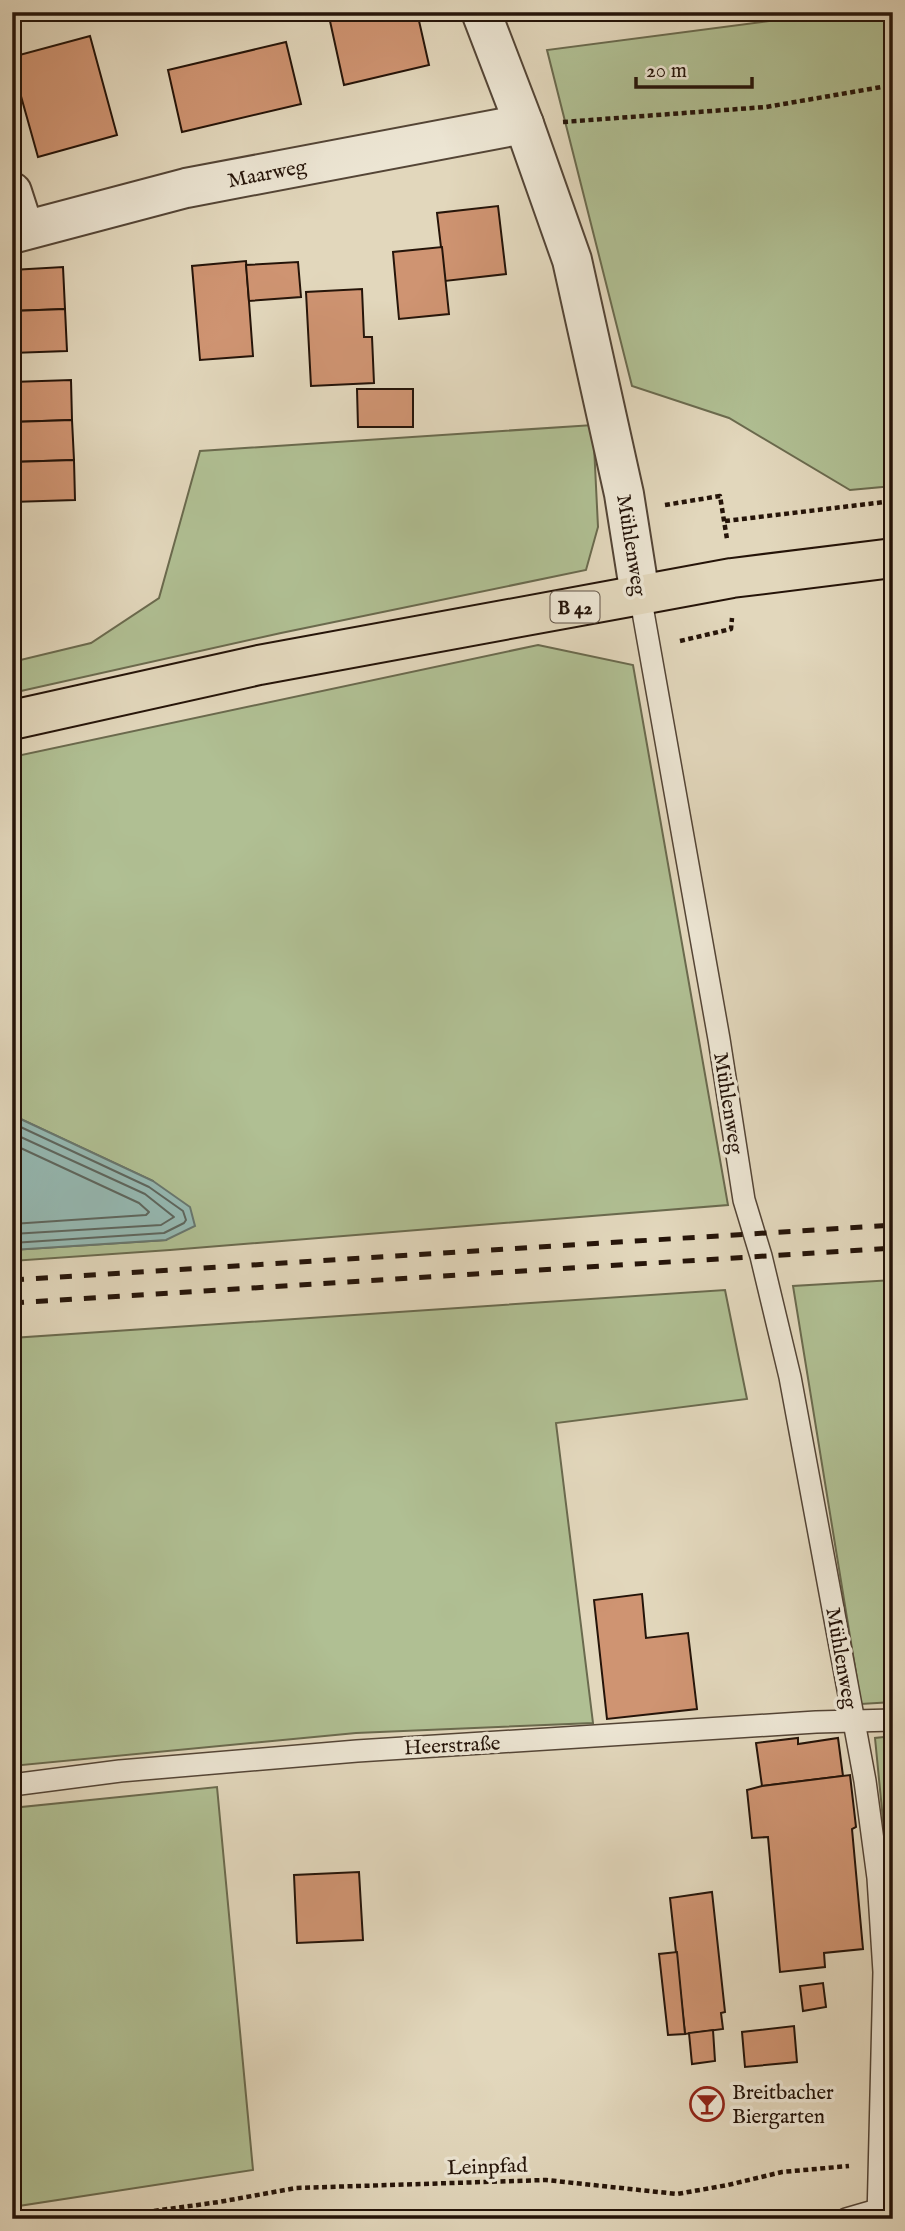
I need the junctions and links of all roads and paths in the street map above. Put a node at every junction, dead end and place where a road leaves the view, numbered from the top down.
1 (481, 12) edge
2 (893, 85) edge
3 (524, 124) junction
4 (12, 192) edge
5 (18, 232) edge
6 (893, 501) edge
7 (626, 511) junction
8 (725, 521) junction
9 (893, 558) edge
10 (732, 578) junction
11 (640, 595) junction
12 (12, 720) edge
13 (893, 1720) edge
14 (853, 1721) junction
15 (12, 1785) edge
16 (878, 2163) junction
17 (882, 2210) edge
18 (95, 2219) edge
19 (846, 2219) edge

1 - 3 street, Mühlenweg
2 - 3 path
3 - 5 street, Maarweg
3 - 7 street, Mühlenweg
4 - 5 street
6 - 8 path
7 - 8 path
7 - 11 street, Mühlenweg
8 - 10 path
9 - 10 main road, B 42
10 - 11 main road, B 42
11 - 12 main road, B 42
11 - 14 lane, Mühlenweg
13 - 14 lane, Heerstraße
14 - 15 lane, Heerstraße
14 - 16 lane, Mühlenweg
16 - 17 lane, Mühlenweg
16 - 18 path, Leinpfad
17 - 19 lane

